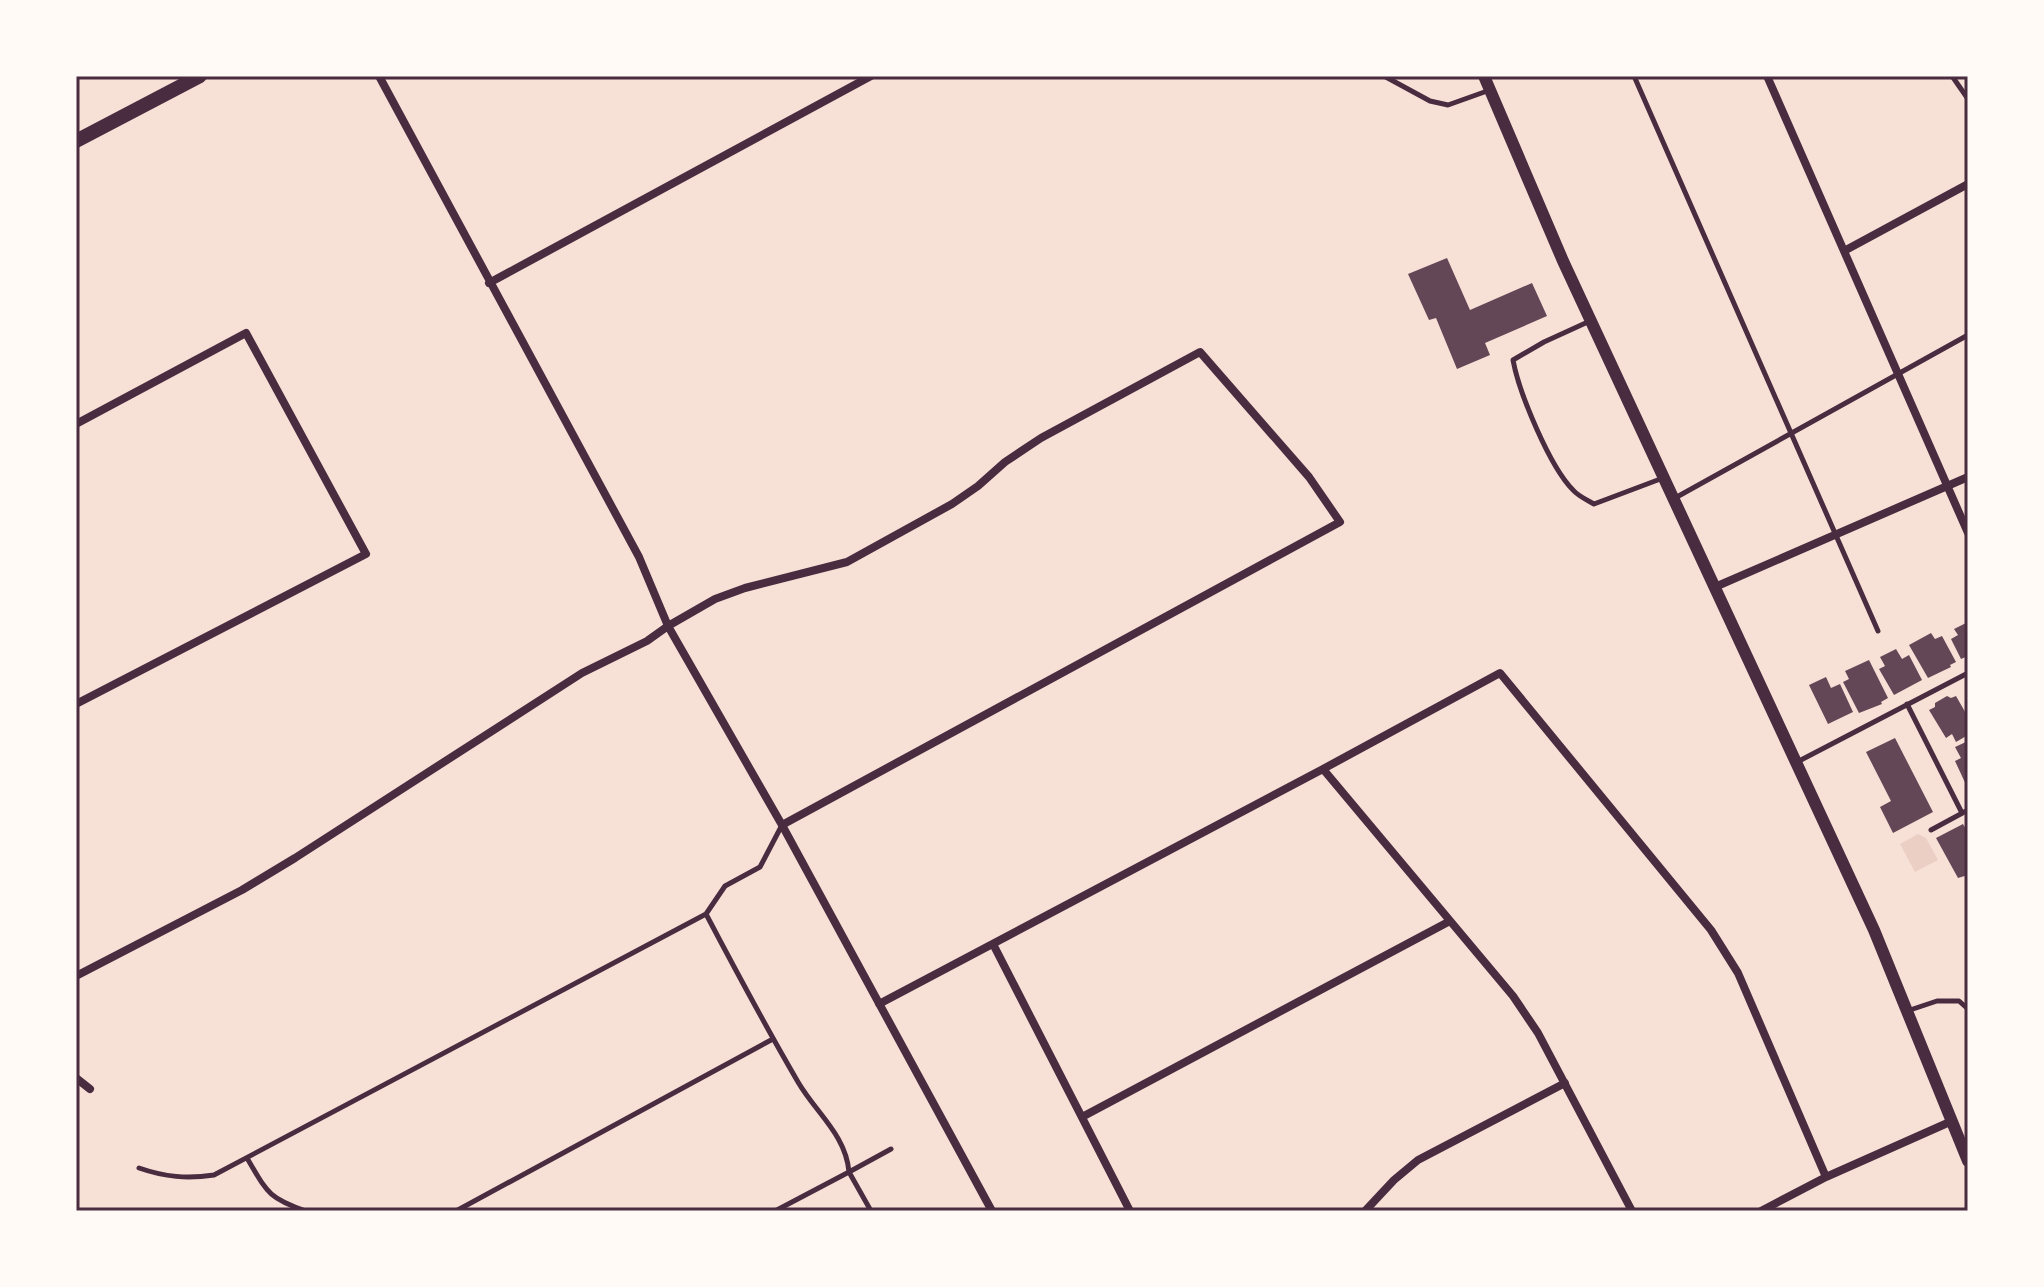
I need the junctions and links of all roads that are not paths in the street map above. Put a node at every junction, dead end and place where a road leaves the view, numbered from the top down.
1 (200, 76) edge
2 (379, 76) edge
3 (871, 76) edge
4 (1384, 76) edge
5 (1484, 76) edge
6 (1634, 76) edge
7 (1767, 76) edge
8 (1952, 76) edge
9 (1968, 80) edge
10 (1961, 86) junction
11 (1490, 89) junction
12 (1968, 99) edge
13 (76, 141) edge
14 (1968, 184) edge
15 (1844, 251) junction
16 (489, 283) junction
17 (1591, 320) junction
18 (1968, 335) edge
19 (1898, 374) junction
20 (76, 424) edge
21 (1791, 434) junction
22 (1968, 477) edge
23 (1664, 478) junction
24 (1947, 486) junction
25 (1674, 499) junction
26 (1968, 533) edge
27 (1835, 534) junction
28 (1715, 587) junction
29 (668, 626) junction
30 (1878, 631) dead end
31 (1968, 673) edge
32 (76, 704) edge
33 (1907, 704) junction
34 (1795, 763) junction
35 (1323, 769) junction
36 (1965, 812) edge
37 (782, 825) junction
38 (1931, 830) dead end
39 (706, 914) junction
40 (1450, 921) junction
41 (993, 944) junction
42 (76, 976) edge
43 (879, 1004) junction
44 (1968, 1009) edge
45 (1907, 1011) junction
46 (773, 1039) junction
47 (76, 1078) edge
48 (1565, 1083) junction
49 (90, 1089) dead end
50 (1082, 1117) junction
51 (1952, 1121) junction
52 (891, 1149) dead end
53 (247, 1158) junction
54 (1968, 1161) edge
55 (139, 1168) dead end
56 (849, 1172) junction
57 (1826, 1177) junction
58 (306, 1211) edge
59 (456, 1211) edge
60 (775, 1211) edge
61 (871, 1211) edge
62 (992, 1211) edge
63 (1130, 1211) edge
64 (1365, 1211) edge
65 (1632, 1211) edge
66 (1761, 1211) edge

1 - 13 main road
2 - 16 street
3 - 16 street
4 - 11 lane
5 - 11 street
6 - 21 lane
7 - 15 street
8 - 10 lane
9 - 10 lane
10 - 12 lane
11 - 17 street
14 - 15 street
15 - 19 street
16 - 29 street
17 - 23 street
17 - 23 lane
18 - 19 lane
19 - 21 lane
19 - 24 street
20 - 32 street
21 - 25 lane
21 - 27 lane
22 - 24 street
23 - 25 street
24 - 26 street
24 - 27 street
25 - 28 street
27 - 28 street
27 - 30 lane
28 - 34 street
29 - 37 street
29 - 37 street
29 - 42 street
31 - 33 lane
33 - 34 lane
33 - 36 lane
34 - 45 street
35 - 40 street
35 - 41 street
35 - 57 street
36 - 38 lane
37 - 39 lane
37 - 43 street
39 - 46 lane
39 - 53 lane
40 - 48 street
40 - 50 street
41 - 43 street
41 - 50 street
43 - 62 street
44 - 45 lane
45 - 51 street
46 - 56 lane
46 - 59 lane
47 - 49 street
48 - 64 street
48 - 65 street
50 - 63 street
51 - 54 street
51 - 57 street
52 - 56 lane
53 - 55 lane
53 - 58 lane
56 - 60 lane
56 - 61 lane
57 - 66 street

